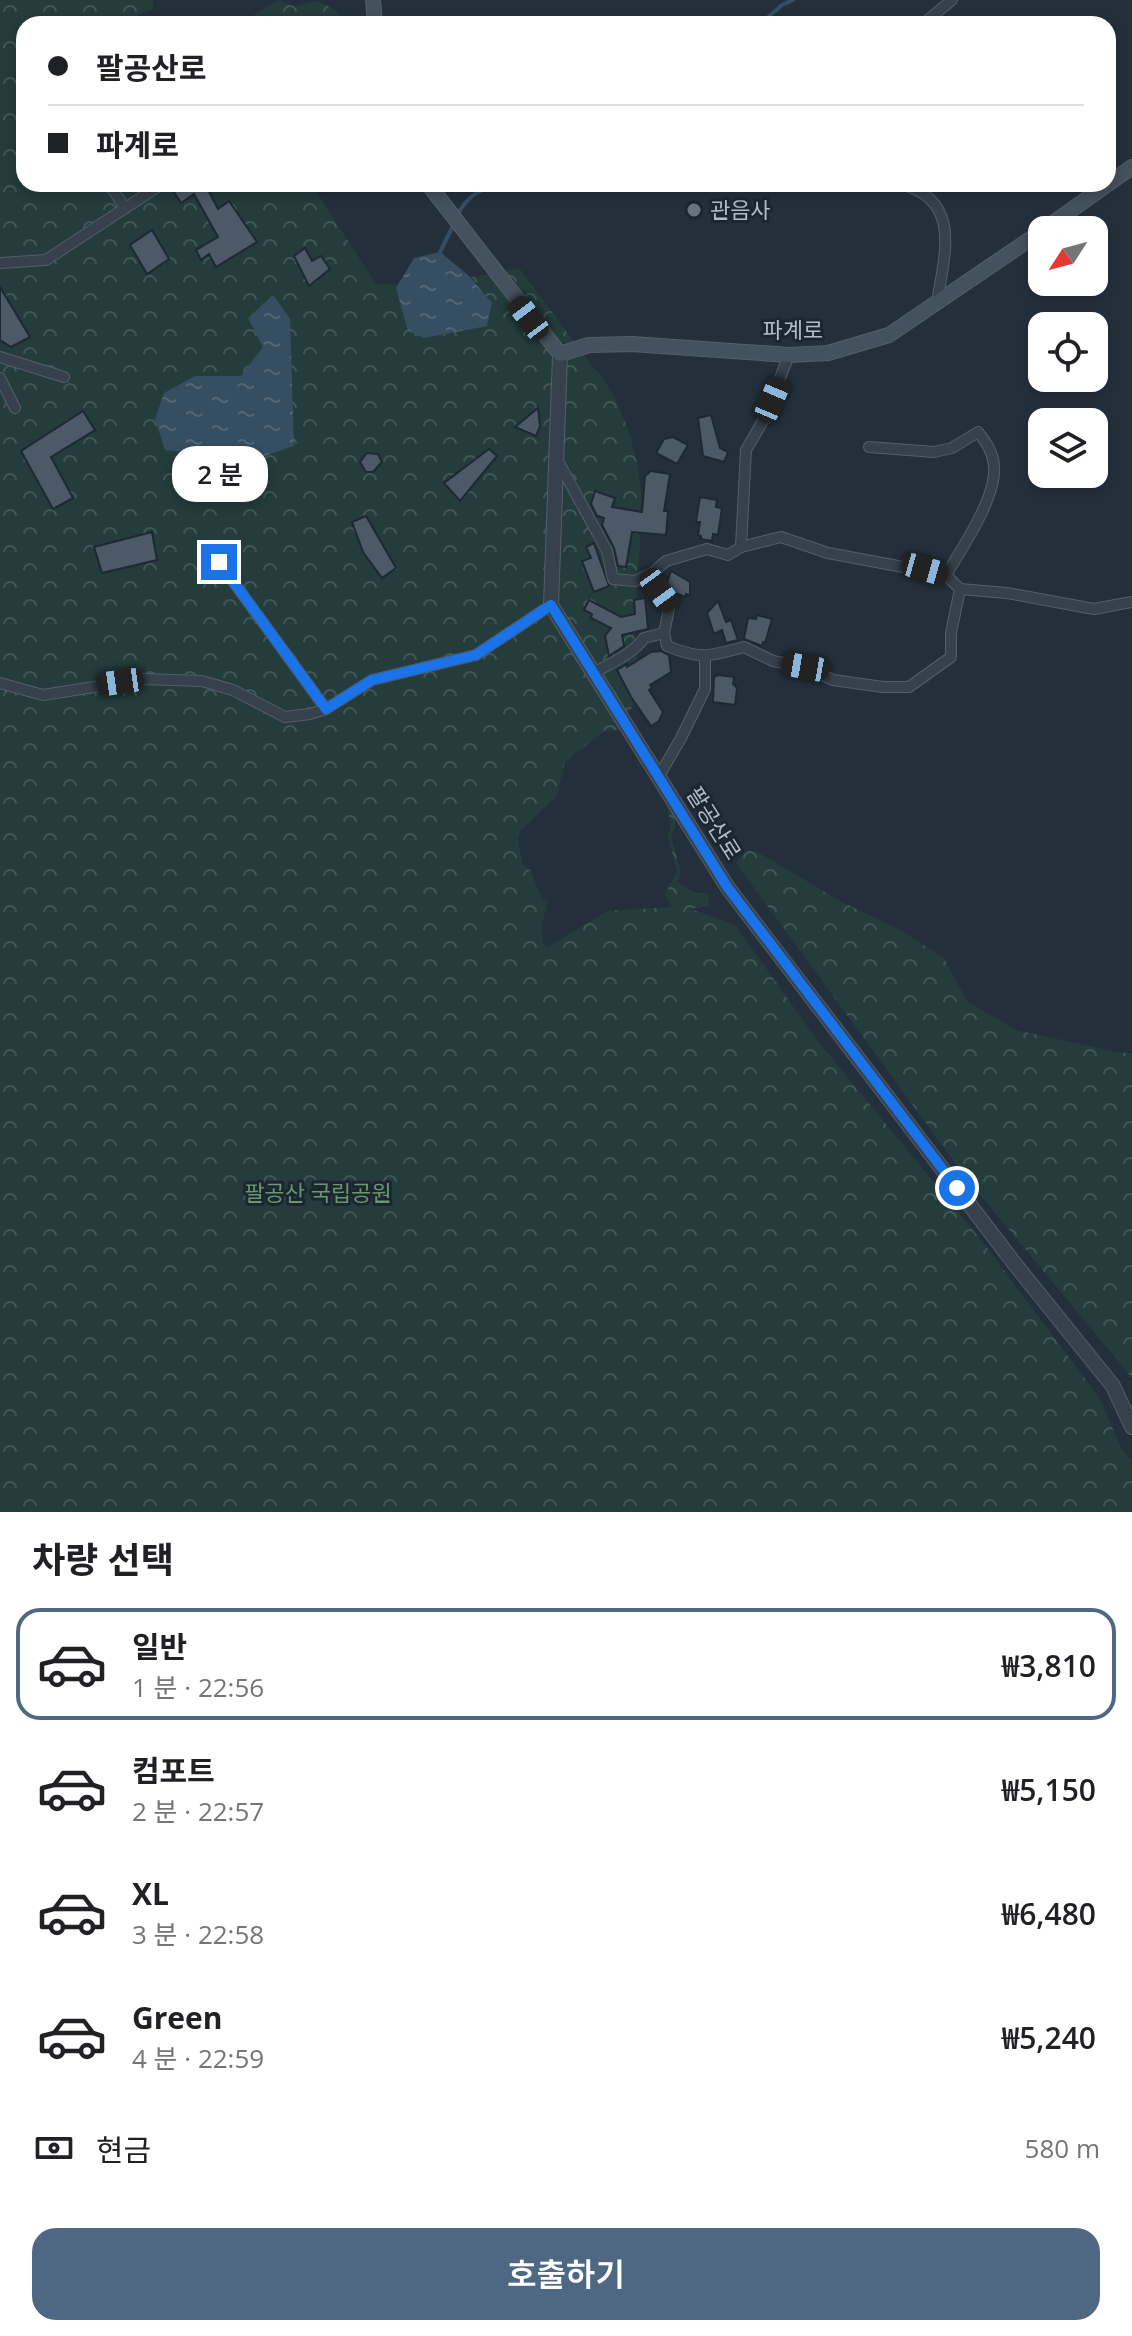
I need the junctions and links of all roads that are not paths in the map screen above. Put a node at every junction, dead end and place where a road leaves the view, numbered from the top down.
1 (952, 0) edge
2 (933, 16) edge
3 (114, 192) edge
4 (150, 192) edge
5 (434, 192) edge
6 (921, 192) edge
7 (1096, 192) edge
8 (125, 208) junction
9 (1062, 216) edge
10 (1028, 240) edge
11 (0, 263) edge
12 (937, 303) junction
13 (560, 354) junction
14 (789, 355) junction
15 (0, 357) edge
16 (64, 377) dead end
17 (0, 378) edge
18 (15, 408) dead end
19 (869, 447) dead end
20 (555, 455) junction
21 (741, 547) junction
22 (219, 562) dead end
23 (654, 572) junction
24 (946, 575) junction
25 (960, 589) junction
26 (1132, 602) edge
27 (551, 605) junction
28 (664, 633) junction
29 (705, 657) junction
30 (594, 673) junction
31 (0, 683) edge
32 (326, 709) junction
33 (659, 776) junction
34 (1132, 1427) edge

1 - 2 street
3 - 8 street
4 - 8 street
5 - 13 main road
6 - 12 street
7 - 9 main road, 파계로
8 - 11 street
10 - 12 main road, 파계로
12 - 14 main road, 파계로
13 - 14 main road, 파계로
13 - 20 street
14 - 21 street
15 - 16 street
17 - 18 street
19 - 24 street
20 - 23 street
20 - 27 street
21 - 23 street
21 - 24 street
22 - 32 street
23 - 28 street
24 - 25 street
25 - 26 street
25 - 29 street
27 - 30 street, 팔공산로
27 - 32 street
28 - 29 street
28 - 30 street
29 - 33 street
30 - 33 street, 팔공산로
31 - 32 street
33 - 34 street, 팔공산로

